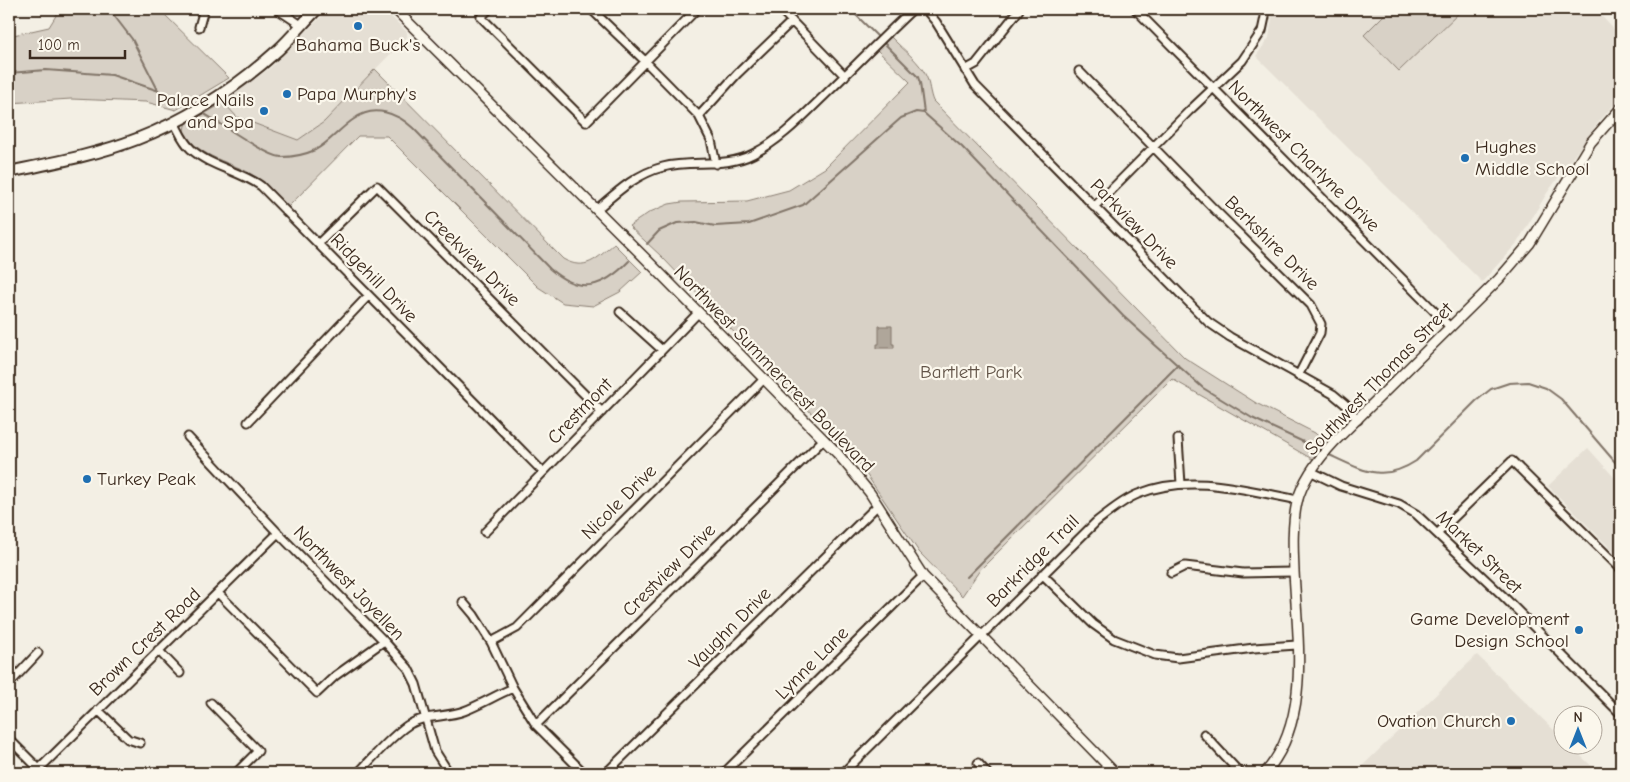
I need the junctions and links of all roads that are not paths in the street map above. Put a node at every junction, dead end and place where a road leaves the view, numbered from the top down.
1 (204, 9) edge
2 (277, 9) edge
3 (317, 9) edge
4 (395, 9) edge
5 (489, 9) edge
6 (593, 9) edge
7 (697, 9) edge
8 (780, 9) edge
9 (913, 9) edge
10 (925, 9) edge
11 (1135, 9) edge
12 (1264, 9) edge
13 (1019, 10) edge
14 (792, 21) junction
15 (301, 25) junction
16 (198, 27) dead end
17 (646, 60) junction
18 (965, 70) junction
19 (1080, 72) dead end
20 (845, 76) junction
21 (1214, 88) junction
22 (1621, 108) edge
23 (699, 116) junction
24 (174, 122) junction
25 (1154, 148) junction
26 (716, 164) junction
27 (9, 172) edge
28 (1094, 207) junction
29 (596, 210) junction
30 (318, 244) junction
31 (368, 296) junction
32 (620, 312) dead end
33 (699, 312) junction
34 (1450, 327) junction
35 (662, 350) junction
36 (1298, 376) junction
37 (764, 379) junction
38 (602, 412) junction
39 (1358, 420) junction
40 (248, 422) dead end
41 (188, 437) dead end
42 (824, 439) junction
43 (1178, 439) dead end
44 (543, 472) junction
45 (1312, 472) junction
46 (1181, 484) junction
47 (1298, 500) junction
48 (877, 506) junction
49 (485, 532) dead end
50 (278, 533) junction
51 (1438, 533) junction
52 (1621, 569) edge
53 (1294, 572) junction
54 (1171, 573) dead end
55 (1042, 574) junction
56 (923, 576) junction
57 (218, 593) junction
58 (463, 602) dead end
59 (980, 636) junction
60 (384, 641) junction
61 (492, 642) junction
62 (1297, 645) junction
63 (158, 650) junction
64 (38, 653) dead end
65 (180, 673) dead end
66 (9, 684) edge
67 (513, 688) junction
68 (211, 703) dead end
69 (98, 710) junction
70 (1621, 714) edge
71 (425, 717) junction
72 (536, 725) junction
73 (1204, 734) dead end
74 (9, 739) edge
75 (140, 743) dead end
76 (978, 763) dead end
77 (39, 772) edge
78 (236, 773) edge
79 (358, 773) edge
80 (449, 773) edge
81 (584, 773) edge
82 (606, 773) edge
83 (724, 773) edge
84 (843, 773) edge
85 (986, 773) edge
86 (1115, 773) edge
87 (1240, 773) edge
88 (1265, 773) edge

1 - 16 street
2 - 15 street
3 - 15 main road
4 - 29 street
5 - 17 street
6 - 17 street
7 - 17 street
8 - 14 street
9 - 20 street
10 - 18 street, Parkview Drive
11 - 21 street, Northwest Charlyne Drive
12 - 21 street
13 - 18 street
14 - 20 street
14 - 23 street
15 - 24 main road
17 - 23 street
18 - 28 street, Parkview Drive
19 - 25 street, Berkshire Drive
20 - 26 street
21 - 25 street
21 - 34 street, Northwest Charlyne Drive
22 - 34 street, Southwest Thomas Street
23 - 26 street
24 - 27 main road
24 - 30 street, Ridgehill Drive
25 - 28 street
25 - 36 street, Berkshire Drive
26 - 29 street
28 - 36 street, Parkview Drive
29 - 33 street, Northwest Summercrest Boulevard
30 - 31 street, Ridgehill Drive
30 - 38 street, Creekview Drive
31 - 40 street
31 - 44 street, Ridgehill Drive
32 - 35 street
33 - 35 street, Crestmont
33 - 37 street, Northwest Summercrest Boulevard
34 - 39 street, Southwest Thomas Street
35 - 38 street, Crestmont
36 - 39 street, Parkview Drive
37 - 42 street, Northwest Summercrest Boulevard
37 - 61 street, Nicole Drive
38 - 44 street, Crestmont
39 - 45 street, Southwest Thomas Street
41 - 50 street, Northwest Jayellen
42 - 48 street, Northwest Summercrest Boulevard
42 - 72 street, Crestview Drive
43 - 46 street
44 - 49 street, Crestmont
45 - 47 street, Southwest Thomas Street
45 - 51 street, Market Street
46 - 47 street, Barkridge Trail
46 - 55 street, Barkridge Trail
47 - 53 street, Southwest Thomas Street
48 - 56 street, Northwest Summercrest Boulevard
48 - 82 street, Vaughn Drive
50 - 57 street, Brown Crest Road
50 - 60 street, Northwest Jayellen
51 - 52 street
51 - 70 street, Market Street
53 - 54 street
53 - 62 street, Southwest Thomas Street
55 - 59 street, Barkridge Trail
55 - 62 street
56 - 59 street, Northwest Summercrest Boulevard
56 - 83 street, Lynne Lane
57 - 60 street
57 - 63 street, Brown Crest Road
58 - 61 street
59 - 84 street, Barkridge Trail
59 - 86 street, Northwest Summercrest Boulevard
60 - 71 street, Northwest Jayellen
61 - 67 street
62 - 88 street, Southwest Thomas Street
63 - 65 street
63 - 69 street, Brown Crest Road
64 - 66 street
67 - 71 street
67 - 72 street
68 - 78 street
69 - 75 street
69 - 77 street, Brown Crest Road
71 - 79 street
71 - 80 street, Northwest Jayellen
72 - 81 street
73 - 87 street
74 - 77 street
76 - 85 street

